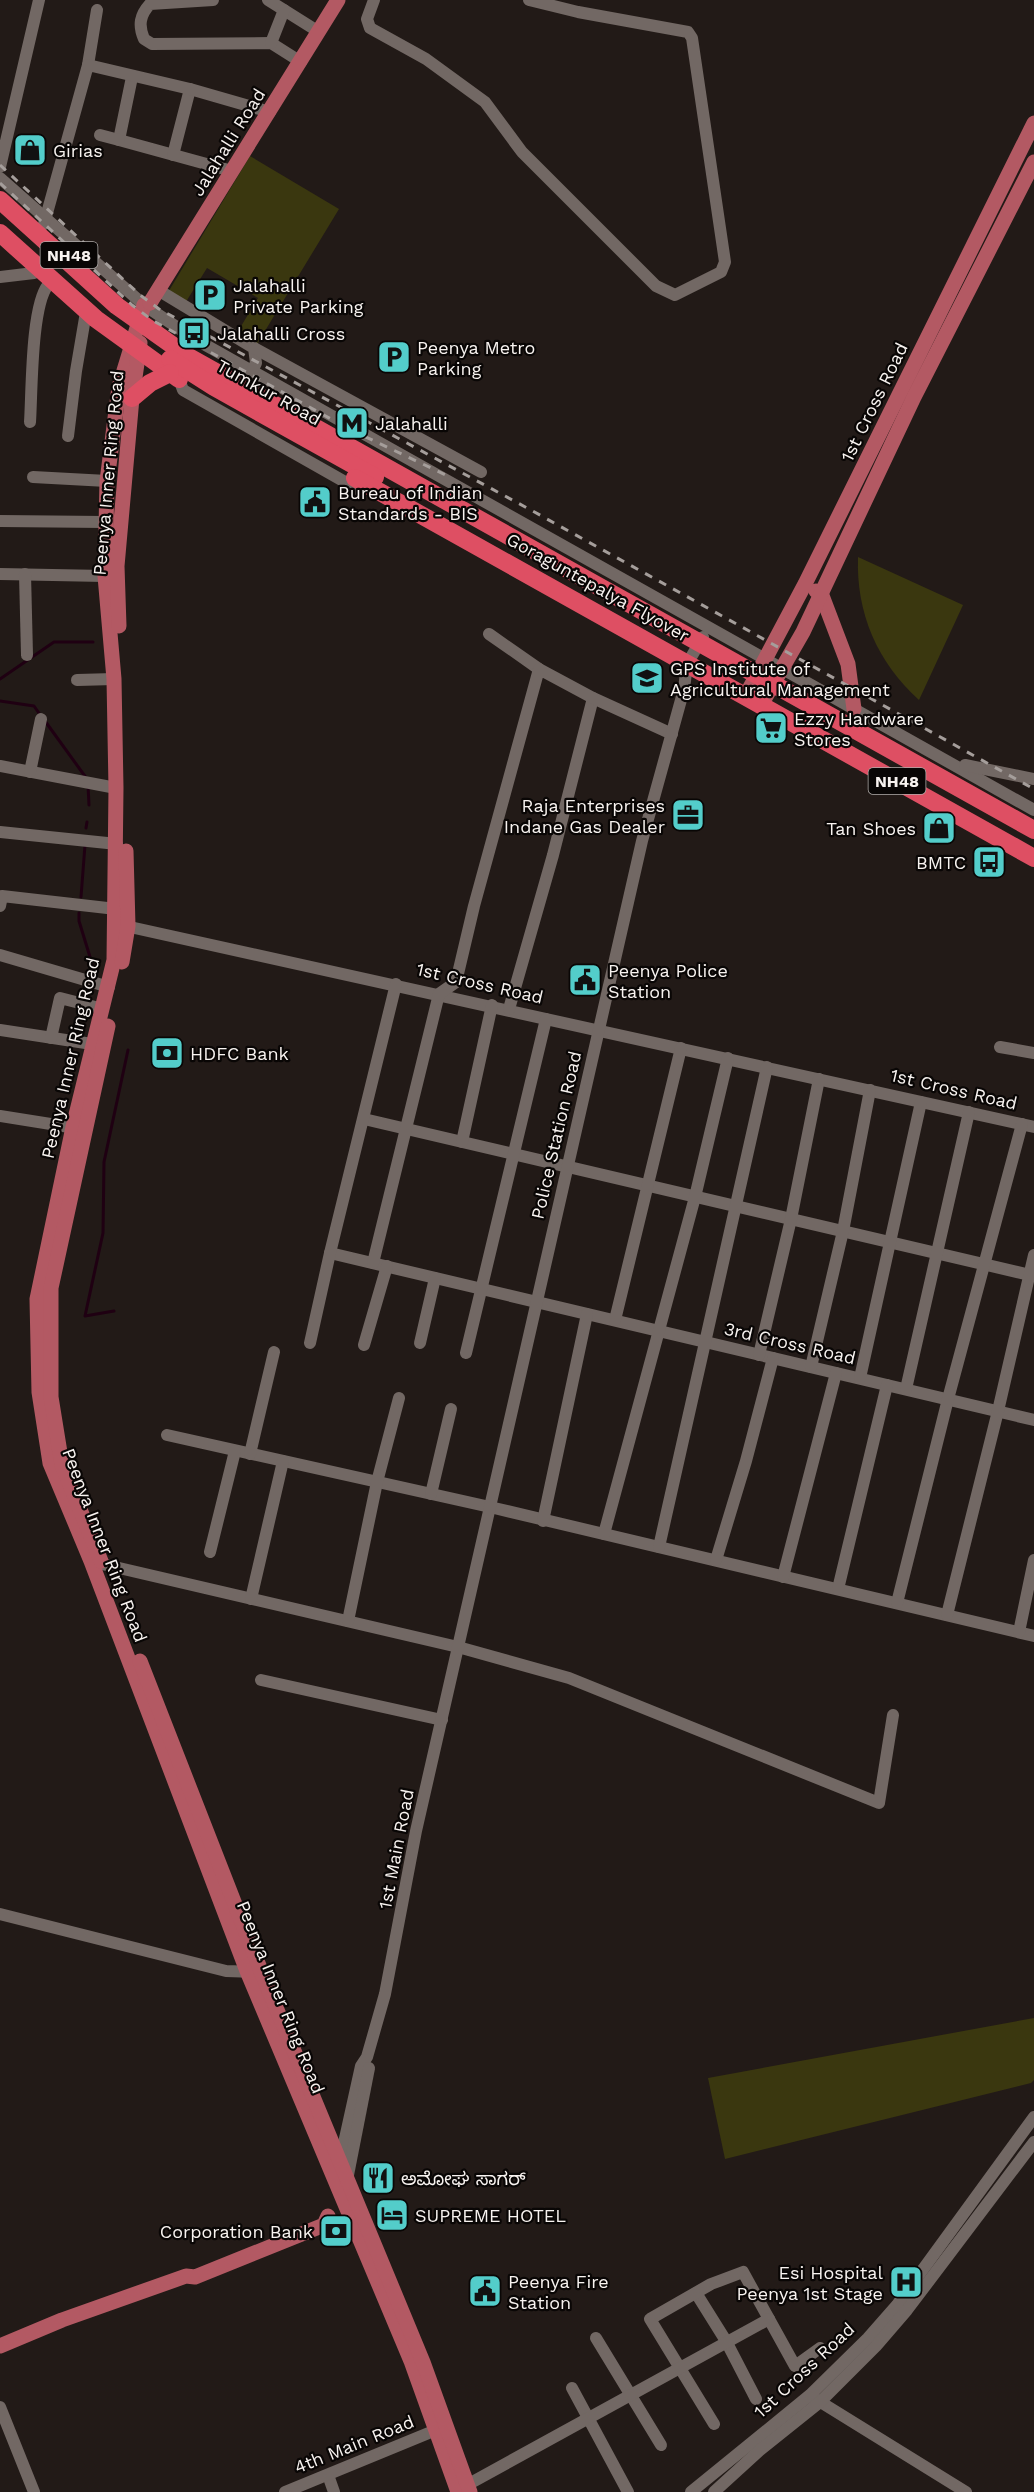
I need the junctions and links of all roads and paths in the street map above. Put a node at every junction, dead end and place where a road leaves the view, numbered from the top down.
1 (39, 0) edge
2 (213, 0) edge
3 (268, 0) edge
4 (338, 0) edge
5 (529, 0) edge
6 (371, 1) edge
7 (97, 10) dead end
8 (284, 10) junction
9 (319, 32) junction
10 (271, 43) junction
11 (301, 62) junction
12 (88, 64) junction
13 (132, 76) junction
14 (190, 89) junction
15 (270, 112) junction
16 (1034, 123) edge
17 (100, 135) dead end
18 (119, 140) junction
19 (173, 155) junction
20 (1034, 162) edge
21 (0, 166) edge
22 (232, 171) junction
23 (0, 178) edge
24 (0, 192) edge
25 (0, 200) edge
26 (0, 217) edge
27 (44, 225) junction
28 (0, 233) edge
29 (0, 241) edge
30 (34, 273) junction
31 (0, 277) edge
32 (48, 285) junction
33 (148, 307) junction
34 (85, 318) junction
35 (129, 344) junction
36 (254, 348) junction
37 (252, 371) junction
38 (175, 376) junction
39 (132, 398) junction
40 (30, 422) dead end
41 (68, 436) dead end
42 (481, 472) dead end
43 (33, 477) dead end
44 (107, 481) junction
45 (0, 521) edge
46 (105, 522) junction
47 (0, 574) edge
48 (25, 574) junction
49 (105, 576) junction
50 (805, 584) junction
51 (821, 594) junction
52 (489, 634) dead end
53 (703, 636) junction
54 (27, 655) dead end
55 (765, 664) junction
56 (687, 668) junction
57 (539, 669) junction
58 (781, 673) junction
59 (114, 679) junction
60 (77, 680) dead end
61 (593, 698) junction
62 (753, 701) junction
63 (854, 709) junction
64 (41, 719) dead end
65 (672, 734) junction
66 (953, 763) junction
67 (0, 766) edge
68 (30, 772) junction
69 (1034, 779) edge
70 (116, 788) junction
71 (1034, 810) edge
72 (1034, 822) edge
73 (1034, 830) edge
74 (0, 832) edge
75 (117, 844) junction
76 (1034, 844) edge
77 (1034, 858) edge
78 (1034, 864) edge
79 (0, 906) edge
80 (120, 919) junction
81 (0, 955) edge
82 (396, 984) junction
83 (109, 987) junction
84 (439, 994) junction
85 (492, 1005) junction
86 (103, 1009) junction
87 (509, 1009) junction
88 (546, 1019) junction
89 (599, 1029) junction
90 (0, 1030) edge
91 (51, 1038) junction
92 (92, 1044) junction
93 (1000, 1047) dead end
94 (681, 1048) junction
95 (1034, 1053) edge
96 (728, 1058) junction
97 (767, 1067) junction
98 (819, 1079) junction
99 (870, 1090) junction
100 (921, 1102) junction
101 (969, 1112) junction
102 (0, 1116) edge
103 (364, 1119) junction
104 (1028, 1126) edge
105 (78, 1128) junction
106 (406, 1129) junction
107 (462, 1142) junction
108 (515, 1155) junction
109 (568, 1167) junction
110 (648, 1186) junction
111 (695, 1197) junction
112 (735, 1206) junction
113 (791, 1219) junction
114 (843, 1231) junction
115 (889, 1242) junction
116 (330, 1253) junction
117 (936, 1254) junction
118 (1034, 1255) edge
119 (373, 1263) junction
120 (984, 1264) junction
121 (387, 1266) junction
122 (1032, 1276) edge
123 (435, 1278) junction
124 (482, 1289) junction
125 (537, 1302) junction
126 (587, 1314) junction
127 (615, 1320) junction
128 (659, 1331) junction
129 (704, 1342) junction
130 (310, 1343) dead end
131 (420, 1343) dead end
132 (364, 1345) dead end
133 (274, 1352) dead end
134 (466, 1353) dead end
135 (759, 1354) junction
136 (773, 1358) junction
137 (810, 1367) junction
138 (836, 1373) junction
139 (860, 1378) junction
140 (887, 1385) junction
141 (906, 1389) junction
142 (399, 1398) dead end
143 (948, 1399) junction
144 (451, 1409) dead end
145 (998, 1411) junction
146 (1034, 1420) edge
147 (167, 1435) dead end
148 (235, 1451) junction
149 (250, 1454) junction
150 (283, 1461) junction
151 (377, 1482) junction
152 (430, 1494) junction
153 (490, 1507) junction
154 (543, 1521) junction
155 (604, 1534) junction
156 (659, 1546) junction
157 (210, 1552) dead end
158 (716, 1560) junction
159 (1034, 1560) edge
160 (102, 1564) junction
161 (783, 1576) junction
162 (838, 1589) junction
163 (251, 1599) junction
164 (897, 1603) junction
165 (948, 1615) junction
166 (348, 1621) junction
167 (1019, 1632) junction
168 (1034, 1636) edge
169 (458, 1647) junction
170 (261, 1680) dead end
171 (893, 1715) dead end
172 (442, 1720) junction
173 (0, 1914) edge
174 (248, 1955) junction
175 (254, 1972) junction
176 (367, 2057) junction
177 (1034, 2117) edge
178 (1034, 2142) edge
179 (335, 2165) junction
180 (343, 2182) junction
181 (352, 2203) junction
182 (696, 2292) junction
183 (769, 2319) junction
184 (596, 2338) dead end
185 (726, 2341) junction
186 (0, 2346) edge
187 (820, 2348) dead end
188 (679, 2367) junction
189 (572, 2388) dead end
190 (630, 2396) junction
191 (815, 2398) junction
192 (756, 2399) dead end
193 (0, 2407) edge
194 (590, 2418) junction
195 (714, 2424) dead end
196 (436, 2430) junction
197 (661, 2445) dead end
198 (328, 2475) junction
199 (465, 2490) edge
200 (33, 2492) edge
201 (285, 2492) edge
202 (334, 2492) edge
203 (628, 2492) edge
204 (691, 2492) edge
205 (714, 2492) edge
206 (966, 2492) edge

1 - 21 street
2 - 10 street
3 - 8 street
4 - 9 main road, Jalahalli Road
5 - 6 street
7 - 12 street
8 - 9 street
8 - 10 street
9 - 11 main road, Jalahalli Road
10 - 11 street
11 - 15 main road, Jalahalli Road
12 - 13 street
12 - 27 street
13 - 14 street
13 - 18 street
14 - 15 street
14 - 19 street
15 - 22 main road, Jalahalli Road
16 - 50 main road, 1st Cross Road
17 - 18 street
18 - 19 street
19 - 22 street
20 - 51 main road, 1st Cross Road
22 - 33 main road, Jalahalli Road
23 - 27 street
24 - 27 highway, Tumkur Road / NH48
25 - 73 highway, Goraguntepalya Flyover
26 - 76 highway, Goraguntepalya Flyover
27 - 33 highway, Tumkur Road / NH48
28 - 35 highway, Tumkur Road / NH48
29 - 30 street
30 - 31 street
30 - 32 street
32 - 34 street
32 - 40 street
33 - 35 main road, Jalahalli Road
33 - 36 street
33 - 37 street
33 - 53 highway, Tumkur Road / NH48
34 - 35 street
34 - 41 street
35 - 38 highway, Tumkur Road / NH48
35 - 39 main road, Peenya Inner Ring Road
35 - 44 main road, Peenya Inner Ring Road
36 - 37 street
36 - 42 street
37 - 55 street
38 - 39 highway
38 - 56 highway, Tumkur Road / NH48
39 - 80 main road, Peenya Inner Ring Road
43 - 44 street
44 - 46 main road, Peenya Inner Ring Road
45 - 46 street
46 - 49 main road, Peenya Inner Ring Road
47 - 48 street
48 - 49 street
48 - 54 street
49 - 59 main road, Peenya Inner Ring Road
50 - 51 main road
50 - 55 main road, 1st Cross Road
51 - 58 main road, 1st Cross Road
51 - 63 main road
52 - 57 street
53 - 55 highway, Tumkur Road / NH48
53 - 56 street, Police Station Road
55 - 58 highway, Tumkur Road / NH48
55 - 62 main road, 1st Cross Road
56 - 62 highway, Tumkur Road / NH48
56 - 65 street, Police Station Road
56 - 78 street
57 - 61 street
57 - 84 street
58 - 62 main road, 1st Cross Road
58 - 63 street
58 - 72 highway, Tumkur Road / NH48
59 - 60 street
59 - 70 main road, Peenya Inner Ring Road
61 - 65 street
61 - 87 street
62 - 77 highway, Tumkur Road / NH48
63 - 66 street
64 - 68 street
65 - 89 street, Police Station Road
66 - 69 street
66 - 71 street
67 - 68 street
68 - 70 street
70 - 75 main road, Peenya Inner Ring Road
74 - 75 street
75 - 80 main road, Peenya Inner Ring Road
79 - 80 street, 1st Cross Road
80 - 82 street, 1st Cross Road
80 - 83 main road, Peenya Inner Ring Road
80 - 105 main road, Peenya Inner Ring Road
81 - 83 street
82 - 84 street, 1st Cross Road
82 - 103 street
83 - 86 main road, Peenya Inner Ring Road
84 - 85 street, 1st Cross Road
84 - 106 street
85 - 87 street, 1st Cross Road
85 - 107 street
86 - 91 street
86 - 92 main road, Peenya Inner Ring Road
87 - 88 street, 1st Cross Road
88 - 89 street, 1st Cross Road
88 - 108 street
89 - 94 street, 1st Cross Road
89 - 109 street, Police Station Road
90 - 91 street
91 - 92 street
92 - 105 main road, Peenya Inner Ring Road
93 - 95 street
94 - 96 street, 1st Cross Road
94 - 110 street
96 - 97 street, 1st Cross Road
96 - 111 street
97 - 98 street, 1st Cross Road
97 - 112 street
98 - 99 street, 1st Cross Road
98 - 113 street
99 - 100 street, 1st Cross Road
99 - 114 street
100 - 101 street, 1st Cross Road
100 - 115 street
101 - 104 street, 1st Cross Road
101 - 117 street
102 - 105 street
103 - 106 street
103 - 116 street
104 - 120 street
105 - 160 main road, Peenya Inner Ring Road
105 - 174 main road, Peenya Inner Ring Road
106 - 107 street
106 - 119 street
107 - 108 street
108 - 109 street
108 - 124 street
109 - 110 street
109 - 125 street, Police Station Road
110 - 111 street
110 - 127 street
111 - 112 street
111 - 128 street
112 - 113 street
112 - 129 street
113 - 114 street
113 - 135 street
114 - 115 street
114 - 137 street
115 - 117 street
115 - 139 street
116 - 119 street, 3rd Cross Road
116 - 130 street
117 - 120 street
117 - 141 street
118 - 122 street
119 - 121 street, 3rd Cross Road
120 - 122 street
120 - 143 street
121 - 123 street, 3rd Cross Road
121 - 132 street
122 - 145 street
123 - 124 street, 3rd Cross Road
123 - 131 street
124 - 125 street, 3rd Cross Road
124 - 134 street
125 - 126 street, 3rd Cross Road
125 - 153 street, Police Station Road
126 - 127 street, 3rd Cross Road
126 - 154 street
127 - 128 street, 3rd Cross Road
128 - 129 street, 3rd Cross Road
128 - 155 street
129 - 135 street, 3rd Cross Road
129 - 156 street
133 - 149 street
135 - 136 street, 3rd Cross Road
136 - 137 street, 3rd Cross Road
136 - 158 street
137 - 138 street, 3rd Cross Road
138 - 139 street, 3rd Cross Road
138 - 161 street
139 - 140 street, 3rd Cross Road
140 - 141 street, 3rd Cross Road
140 - 162 street
141 - 143 street, 3rd Cross Road
142 - 151 street
143 - 145 street, 3rd Cross Road
143 - 164 street
144 - 152 street
145 - 146 street, 3rd Cross Road
145 - 165 street
147 - 148 street
148 - 149 street
148 - 157 street
149 - 150 street
150 - 151 street
150 - 163 street
151 - 152 street
151 - 166 street
152 - 153 street
153 - 154 street
153 - 169 street, Police Station Road
154 - 155 street
155 - 156 street
156 - 158 street
158 - 161 street
159 - 167 street
160 - 163 street
160 - 174 main road, Peenya Inner Ring Road
161 - 162 street
162 - 164 street
163 - 166 street
164 - 165 street
165 - 167 street
166 - 169 street
167 - 168 street
169 - 171 street
169 - 172 street, 1st Main Road
170 - 172 street
172 - 176 street, 1st Main Road
173 - 175 street
174 - 175 main road, Peenya Inner Ring Road
175 - 179 main road, Peenya Inner Ring Road
176 - 179 street, 1st Main Road
176 - 180 street, 1st Main Road
177 - 191 street, 1st Cross Road
178 - 191 street
179 - 180 main road, Peenya Inner Ring Road
180 - 181 main road, Peenya Inner Ring Road
181 - 186 main road
181 - 196 main road, Peenya Inner Ring Road
181 - 199 main road, Peenya Inner Ring Road
182 - 183 street
182 - 185 street
182 - 188 street
183 - 185 street
183 - 187 street
184 - 190 street
185 - 188 street
185 - 192 street
188 - 190 street
188 - 195 street
189 - 194 street
190 - 194 street
190 - 197 street
191 - 204 street, 1st Cross Road
191 - 205 street
191 - 206 street
193 - 200 street
194 - 199 street
194 - 203 street
196 - 198 street, 4th Main Road
196 - 199 main road, Peenya Inner Ring Road
198 - 201 street, 4th Main Road
198 - 202 street

